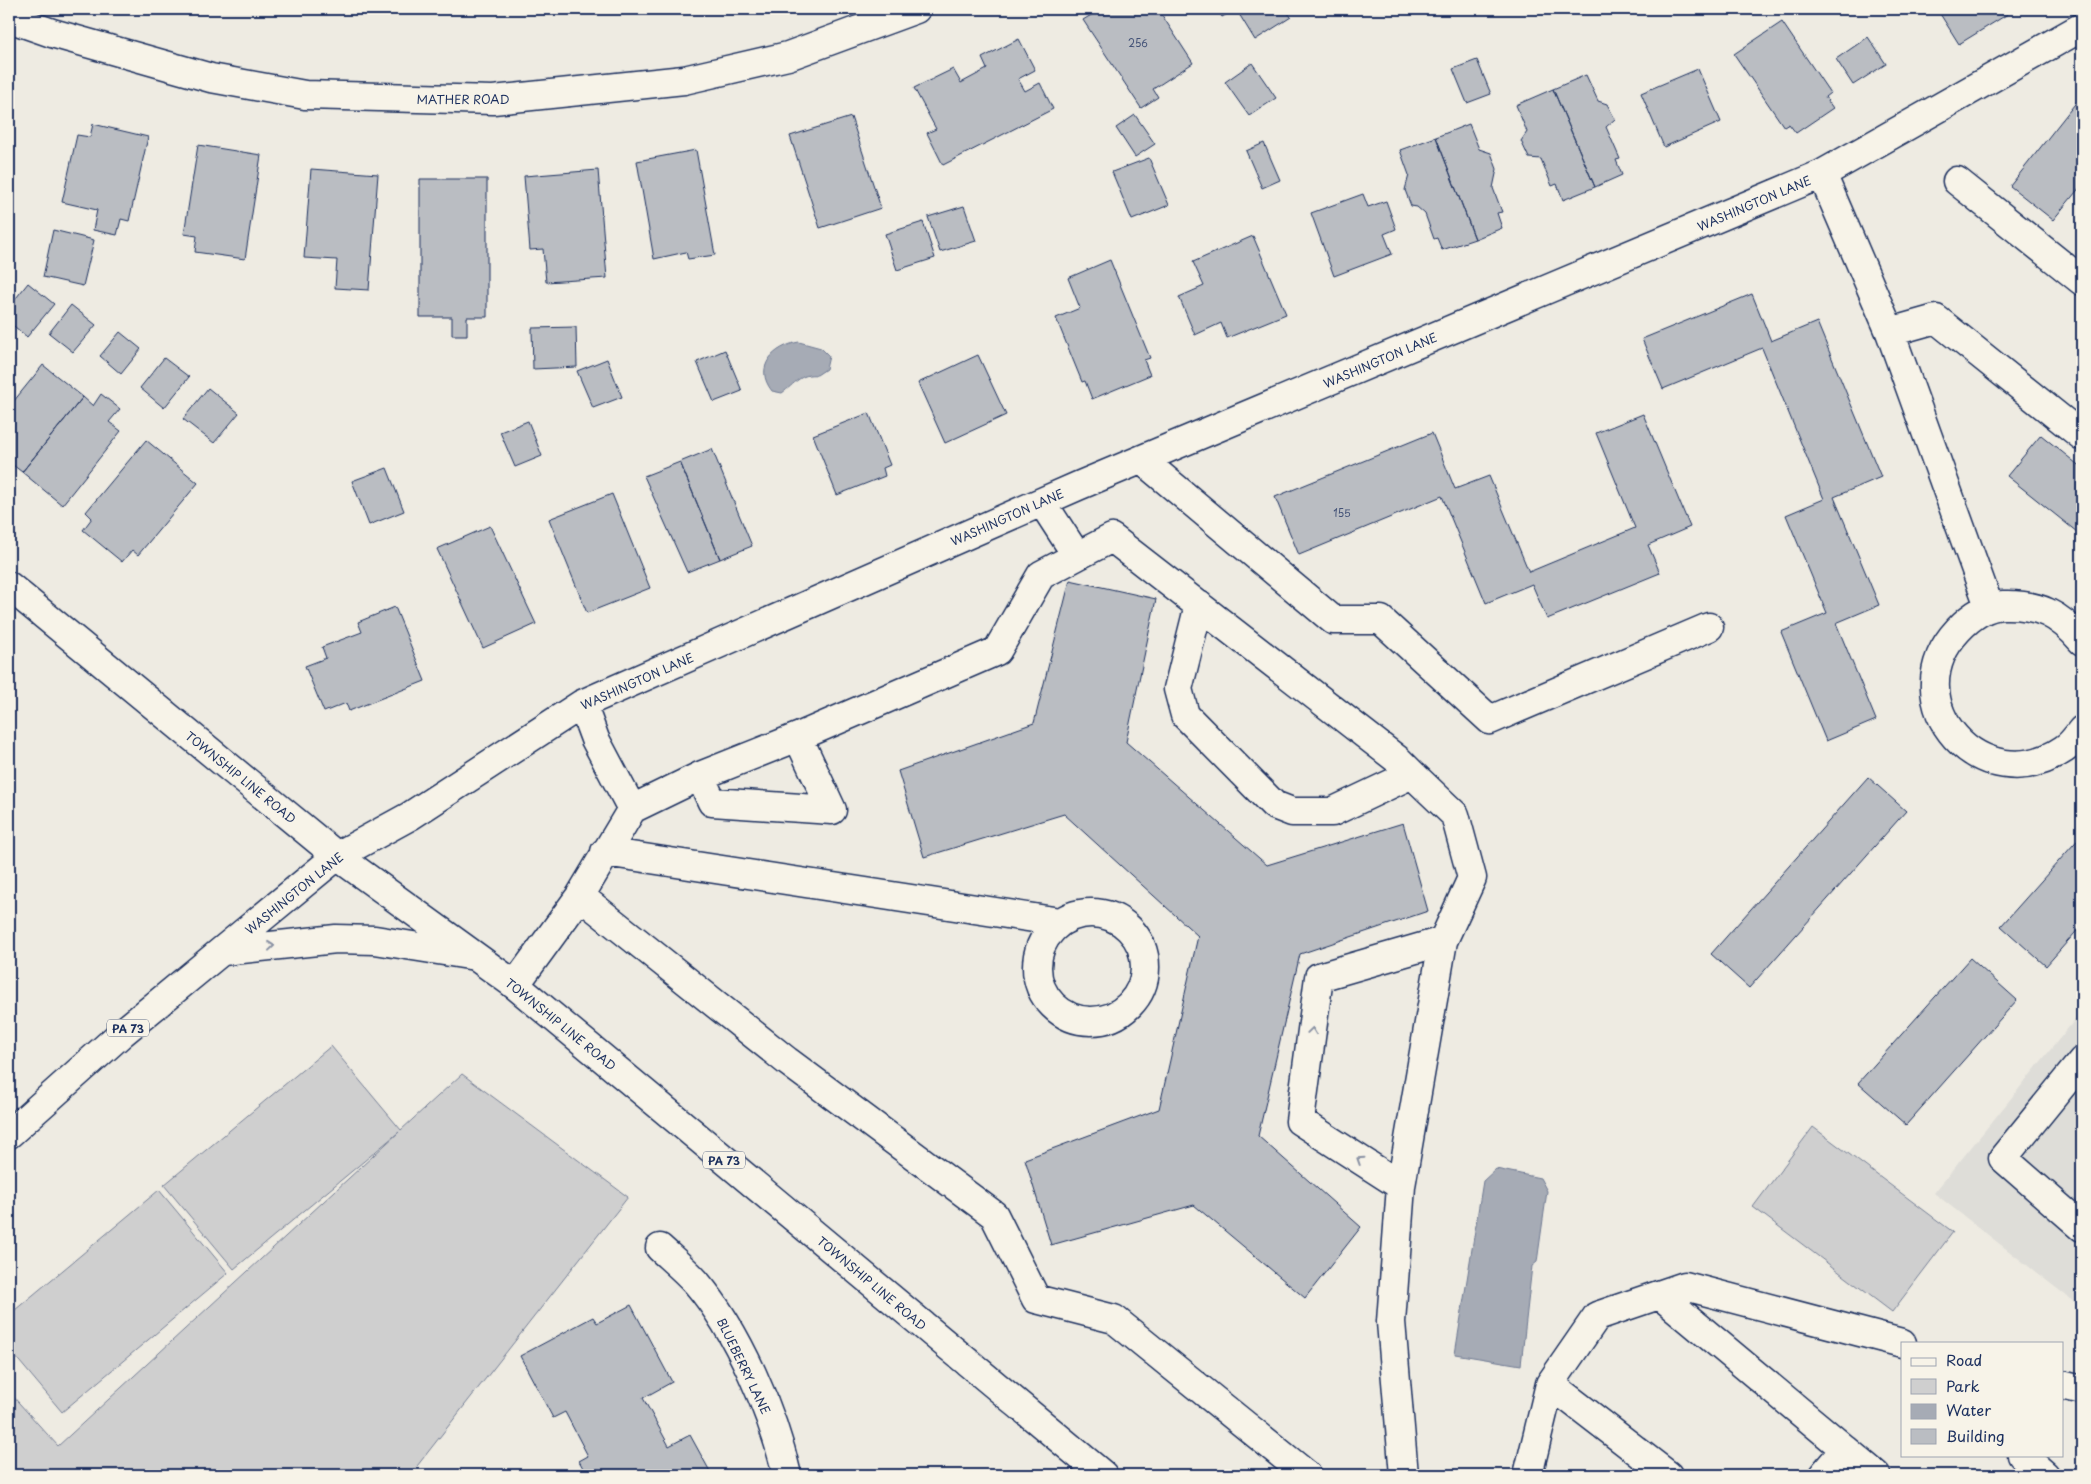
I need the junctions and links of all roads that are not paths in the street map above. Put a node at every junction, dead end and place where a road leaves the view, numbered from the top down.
1 (916, 9) edge
2 (9, 18) edge
3 (2082, 27) edge
4 (1822, 174) junction
5 (1957, 181) dead end
6 (2082, 280) edge
7 (1890, 332) junction
8 (2082, 436) edge
9 (1142, 460) junction
10 (1042, 502) junction
11 (1077, 556) junction
12 (9, 586) edge
13 (1199, 606) junction
14 (1989, 606) junction
15 (1709, 627) dead end
16 (2082, 641) edge
17 (582, 704) junction
18 (2082, 730) edge
19 (798, 737) junction
20 (1412, 774) junction
21 (700, 776) junction
22 (632, 809) junction
23 (605, 852) junction
24 (337, 856) junction
25 (580, 896) junction
26 (1060, 922) dead end
27 (1442, 940) junction
28 (223, 951) junction
29 (474, 956) junction
30 (515, 985) junction
31 (2082, 1061) edge
32 (9, 1134) edge
33 (1401, 1186) junction
34 (2081, 1222) edge
35 (660, 1248) dead end
36 (1660, 1295) junction
37 (1900, 1344) edge
38 (1550, 1384) junction
39 (2064, 1386) edge
40 (2082, 1390) edge
41 (1845, 1449) junction
42 (2023, 1456) edge
43 (787, 1475) edge
44 (1103, 1475) edge
45 (1307, 1475) edge
46 (1404, 1475) edge
47 (1528, 1475) edge
48 (1668, 1475) edge
49 (1823, 1475) edge
50 (1876, 1475) edge
51 (2045, 1475) edge

1 - 2 street, MATHER ROAD
3 - 4 street, WASHINGTON LANE
4 - 7 street
4 - 9 street, WASHINGTON LANE
5 - 6 street
7 - 8 street
7 - 14 street
9 - 10 street, WASHINGTON LANE
9 - 15 street
10 - 11 street
10 - 17 street, WASHINGTON LANE
11 - 13 street
11 - 19 street
12 - 24 street, TOWNSHIP LINE ROAD
13 - 20 street
13 - 20 street
14 - 16 street
14 - 18 street
17 - 22 street
17 - 24 street, WASHINGTON LANE
19 - 21 street
19 - 21 street
20 - 27 street
21 - 22 street
22 - 23 street
23 - 25 street
23 - 26 street
24 - 28 street, WASHINGTON LANE / PA 73
24 - 29 street, TOWNSHIP LINE ROAD / PA 73
25 - 30 street
25 - 45 street
27 - 33 street
33 -> 27 street
28 -> 29 street
28 - 32 street, WASHINGTON LANE / PA 73
29 - 30 street, TOWNSHIP LINE ROAD / PA 73
30 - 44 street, TOWNSHIP LINE ROAD / PA 73
31 - 34 street
33 - 46 street
35 - 43 street, BLUEBERRY LANE
36 - 37 street
36 - 38 street
36 - 41 street
38 - 47 street
38 - 48 street
39 - 40 street
41 - 49 street
41 - 50 street
42 - 51 street

